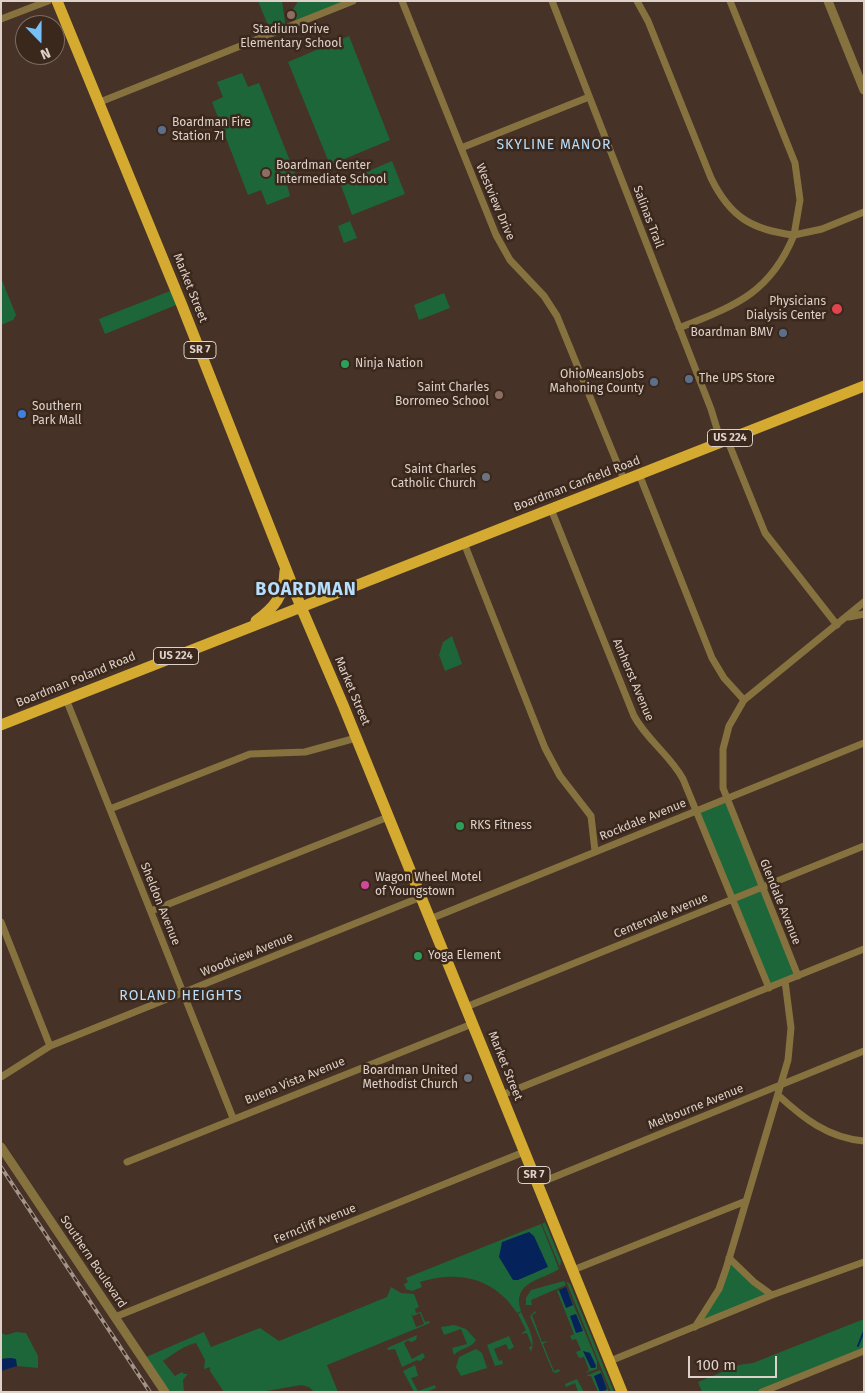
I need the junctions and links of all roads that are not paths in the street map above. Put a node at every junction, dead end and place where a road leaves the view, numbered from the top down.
1 (48, 1) edge
2 (58, 1) edge
3 (352, 1) edge
4 (402, 1) edge
5 (552, 1) edge
6 (637, 1) edge
7 (730, 1) edge
8 (828, 1) edge
9 (1, 19) edge
10 (864, 90) edge
11 (589, 97) junction
12 (100, 102) junction
13 (461, 148) junction
14 (864, 212) edge
15 (794, 235) junction
16 (679, 328) junction
17 (864, 386) edge
18 (724, 441) junction
19 (639, 474) junction
20 (624, 480) junction
21 (551, 509) junction
22 (464, 543) junction
23 (285, 567) junction
24 (864, 602) edge
25 (301, 607) junction
26 (864, 614) edge
27 (848, 618) junction
28 (836, 625) junction
29 (240, 631) junction
30 (66, 699) junction
31 (744, 700) junction
32 (1, 725) edge
33 (356, 738) junction
34 (864, 743) edge
35 (726, 798) junction
36 (110, 808) junction
37 (697, 810) junction
38 (388, 817) junction
39 (864, 846) edge
40 (596, 851) junction
41 (762, 887) junction
42 (421, 897) junction
43 (732, 899) junction
44 (151, 911) junction
45 (430, 919) junction
46 (1, 922) edge
47 (864, 949) edge
48 (798, 976) junction
49 (785, 981) junction
50 (768, 988) junction
51 (183, 993) junction
52 (466, 1007) junction
53 (472, 1024) junction
54 (50, 1046) junction
55 (864, 1051) edge
56 (1, 1077) edge
57 (783, 1084) junction
58 (502, 1095) junction
59 (778, 1095) junction
60 (233, 1118) junction
61 (864, 1141) edge
62 (1, 1147) edge
63 (524, 1152) junction
64 (128, 1162) dead end
65 (537, 1184) junction
66 (746, 1201) junction
67 (729, 1258) junction
68 (864, 1262) edge
69 (573, 1270) junction
70 (772, 1295) junction
71 (115, 1317) junction
72 (696, 1326) junction
73 (864, 1351) edge
74 (610, 1361) junction
75 (165, 1392) edge
76 (622, 1392) edge
77 (762, 1392) edge

1 - 9 street
2 - 12 main road, Market Street / SR 7
3 - 12 street
4 - 13 street, Westview Drive
5 - 11 street, Salinas Trail
6 - 15 street
7 - 15 street
8 - 10 street
11 - 13 street
11 - 16 street, Salinas Trail
12 - 23 main road, Market Street / SR 7
13 - 20 street, Westview Drive
14 - 15 street
15 - 16 street
16 - 18 street, Salinas Trail
17 - 18 main road, Boardman Canfield Road / US 224
18 - 19 main road, Boardman Canfield Road / US 224
18 - 28 street, Salinas Trail
19 - 20 main road, Boardman Canfield Road / US 224
19 - 31 street
20 - 21 main road, Boardman Canfield Road / US 224
21 - 22 main road, Boardman Canfield Road / US 224
21 - 37 street, Amherst Avenue
22 - 25 main road, Boardman Canfield Road / US 224
22 - 40 street
23 - 25 main road, Market Street / SR 7
23 - 29 main road
24 - 27 street, Glendale Avenue
25 - 29 main road, Boardman Poland Road / US 224
25 - 33 main road, Market Street / SR 7
26 - 27 street
27 - 28 street, Glendale Avenue
28 - 31 street, Glendale Avenue
29 - 30 main road, Boardman Poland Road / US 224
30 - 32 main road, Boardman Poland Road / US 224
30 - 36 street, Sheldon Avenue
31 - 35 street, Glendale Avenue
33 - 36 street
33 - 38 main road, Market Street / SR 7
34 - 35 street, Rockdale Avenue
35 - 37 street, Rockdale Avenue
35 - 41 street, Glendale Avenue
36 - 44 street, Sheldon Avenue
37 - 40 street, Rockdale Avenue
37 - 43 street, Amherst Avenue
38 - 42 main road, Market Street / SR 7
38 - 44 street
39 - 41 street, Centervale Avenue
40 - 45 street, Rockdale Avenue
41 - 43 street, Centervale Avenue
41 - 48 street, Glendale Avenue
42 - 45 main road, Market Street / SR 7
42 - 51 street, Woodview Avenue
43 - 50 street, Amherst Avenue
43 - 52 street, Centervale Avenue
44 - 51 street, Sheldon Avenue
45 - 52 main road, Market Street / SR 7
46 - 54 street
47 - 48 street
48 - 49 street
49 - 50 street
49 - 57 street
50 - 58 street
51 - 54 street, Woodview Avenue
51 - 60 street, Sheldon Avenue
52 - 53 main road, Market Street / SR 7
53 - 58 main road, Market Street / SR 7
53 - 60 street, Buena Vista Avenue
54 - 56 street, Woodview Avenue
55 - 57 street, Melbourne Avenue
57 - 59 street
57 - 65 street, Melbourne Avenue
58 - 63 main road, Market Street / SR 7
59 - 61 street
59 - 66 street
60 - 64 street, Buena Vista Avenue
62 - 71 street, Southern Boulevard
63 - 65 main road, Market Street / SR 7
63 - 71 street, Ferncliff Avenue
65 - 69 main road, Market Street / SR 7
66 - 67 street
66 - 69 street
67 - 70 street
67 - 72 street
68 - 70 street
69 - 74 main road, Market Street / SR 7
70 - 72 street
71 - 75 street, Southern Boulevard
72 - 74 street
73 - 77 street
74 - 76 main road, Market Street / SR 7

